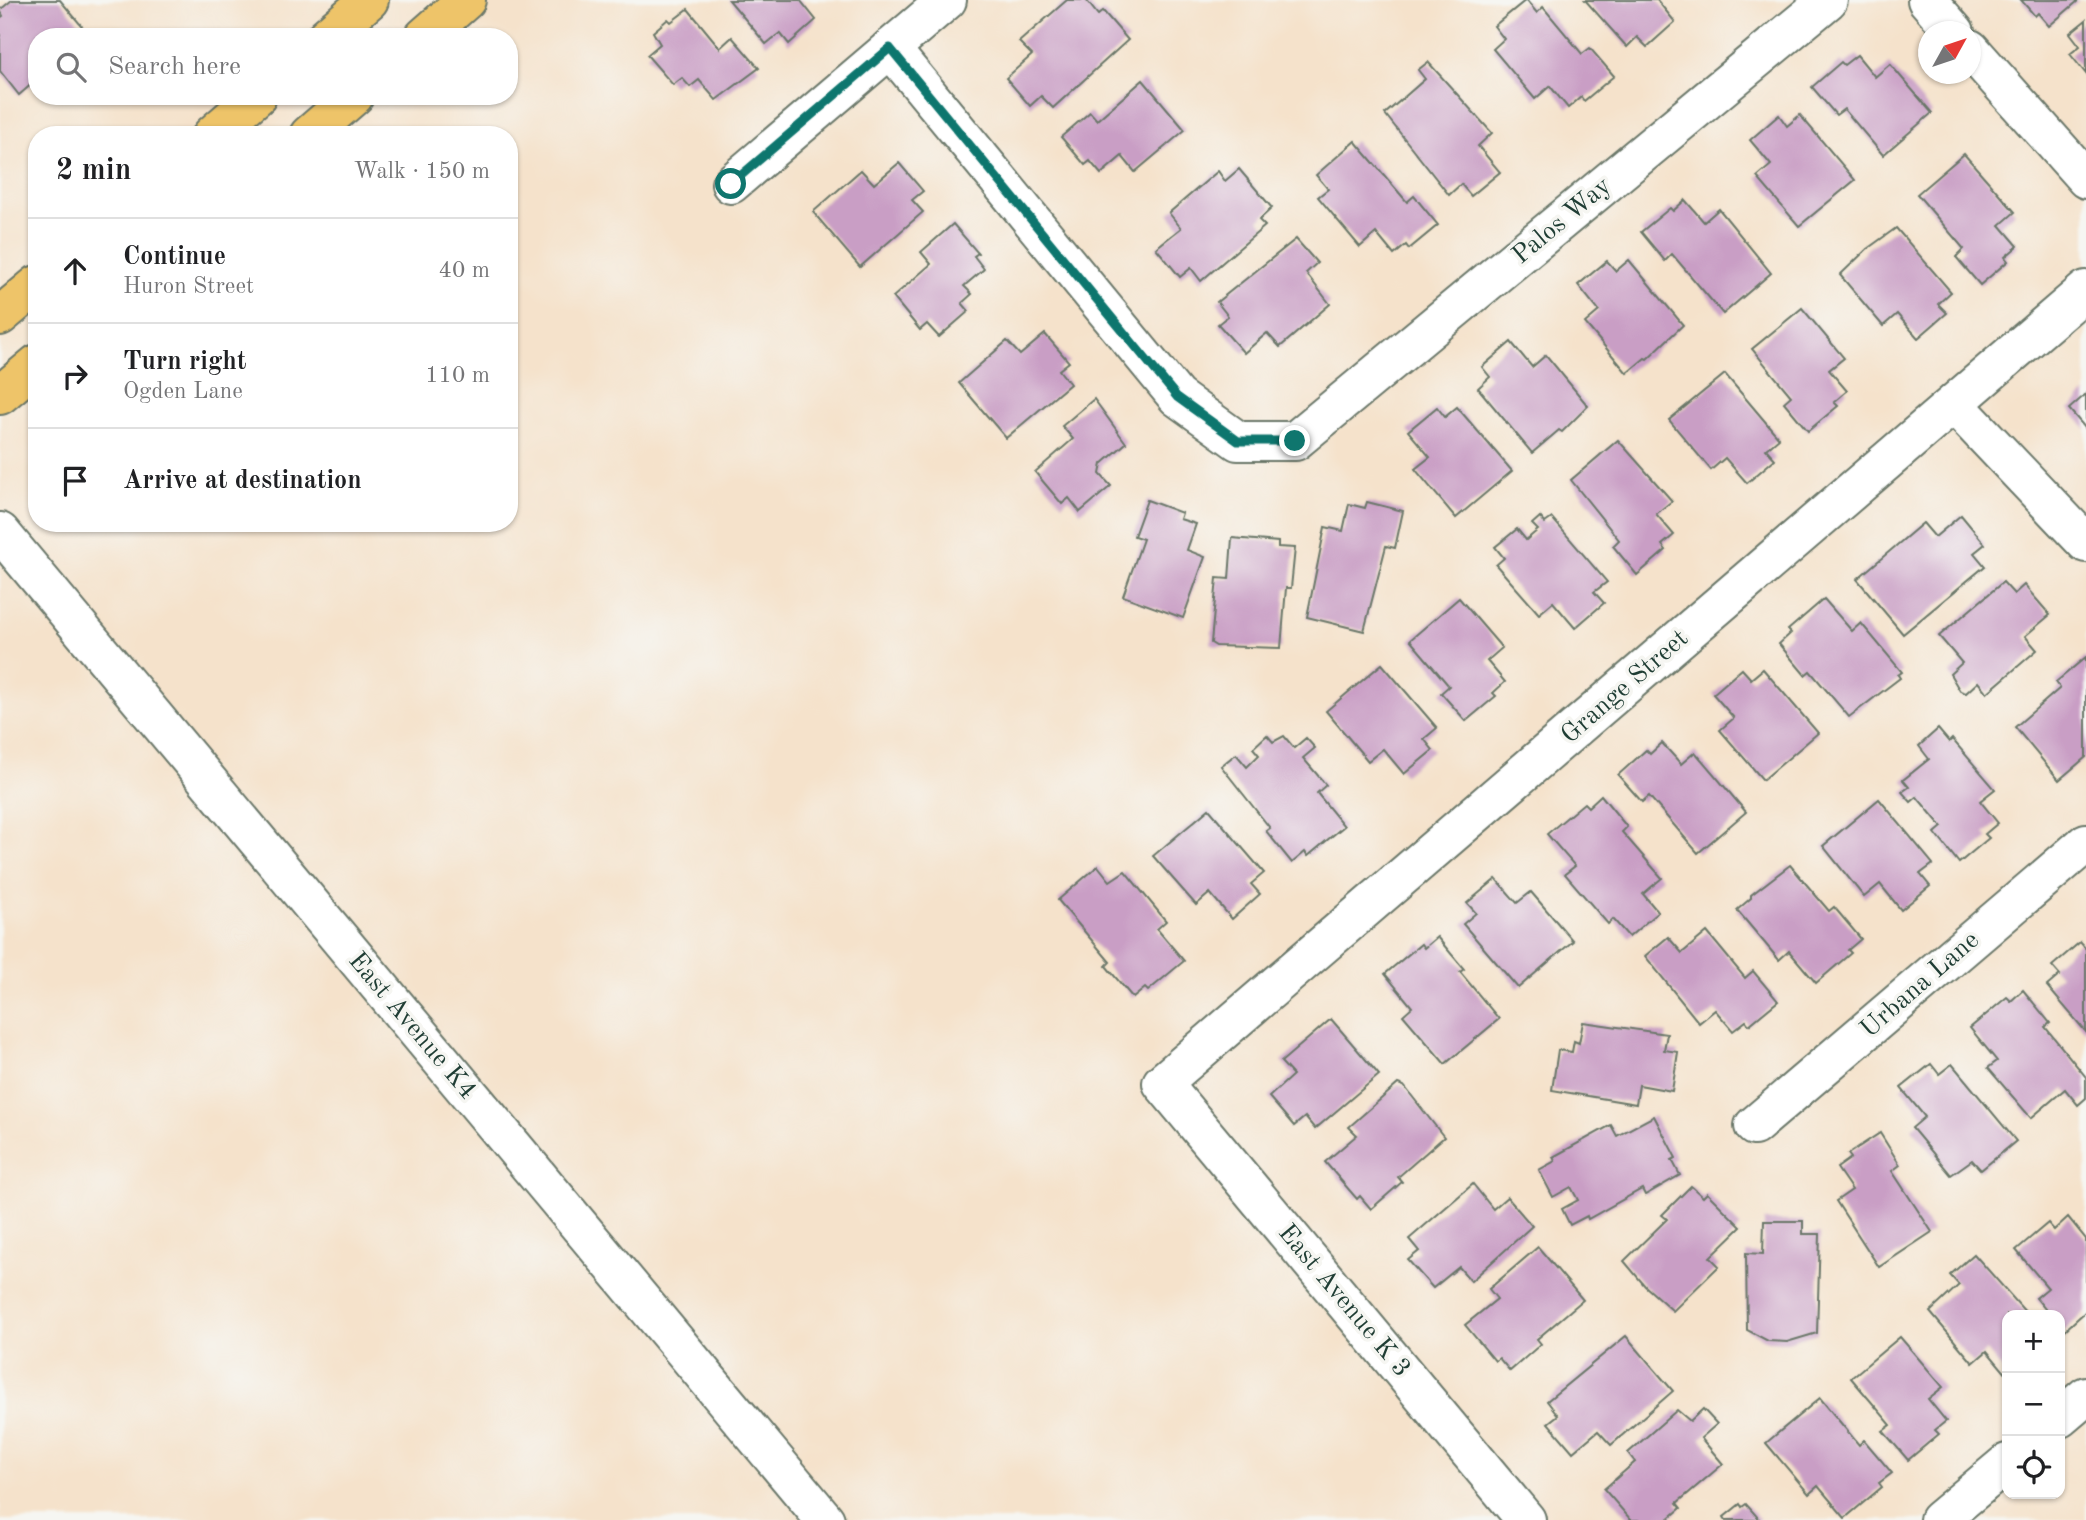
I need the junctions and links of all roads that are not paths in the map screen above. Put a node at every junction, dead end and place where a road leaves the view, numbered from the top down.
1 (369, 0) edge
2 (466, 0) edge
3 (947, 0) edge
4 (1828, 0) edge
5 (1927, 0) edge
6 (1945, 21) edge
7 (336, 28) edge
8 (434, 28) edge
9 (890, 48) junction
10 (1981, 61) edge
11 (247, 105) edge
12 (344, 105) edge
13 (222, 126) edge
14 (319, 126) edge
15 (2086, 179) edge
16 (731, 184) dead end
17 (2086, 290) edge
18 (28, 293) edge
19 (0, 316) edge
20 (28, 372) edge
21 (0, 395) edge
22 (1955, 405) junction
23 (0, 532) edge
24 (2086, 543) edge
25 (2086, 843) edge
26 (1162, 1083) joint
27 (1754, 1126) dead end
28 (2086, 1396) edge
29 (2065, 1414) edge
30 (2002, 1467) edge
31 (825, 1520) edge
32 (1526, 1520) edge
33 (1940, 1520) edge

1 - 7 main road
2 - 8 main road
3 - 9 street
4 - 9 street, Palos Way
5 - 6 street
9 - 16 street
10 - 15 street
11 - 13 main road
12 - 14 main road
17 - 22 street, Grange Street
18 - 19 main road
20 - 21 main road
22 - 24 street
22 - 26 street, Grange Street
23 - 31 street, East Avenue K4
25 - 27 street, Urbana Lane
26 - 32 street, East Avenue K 3
28 - 29 street
30 - 33 street

